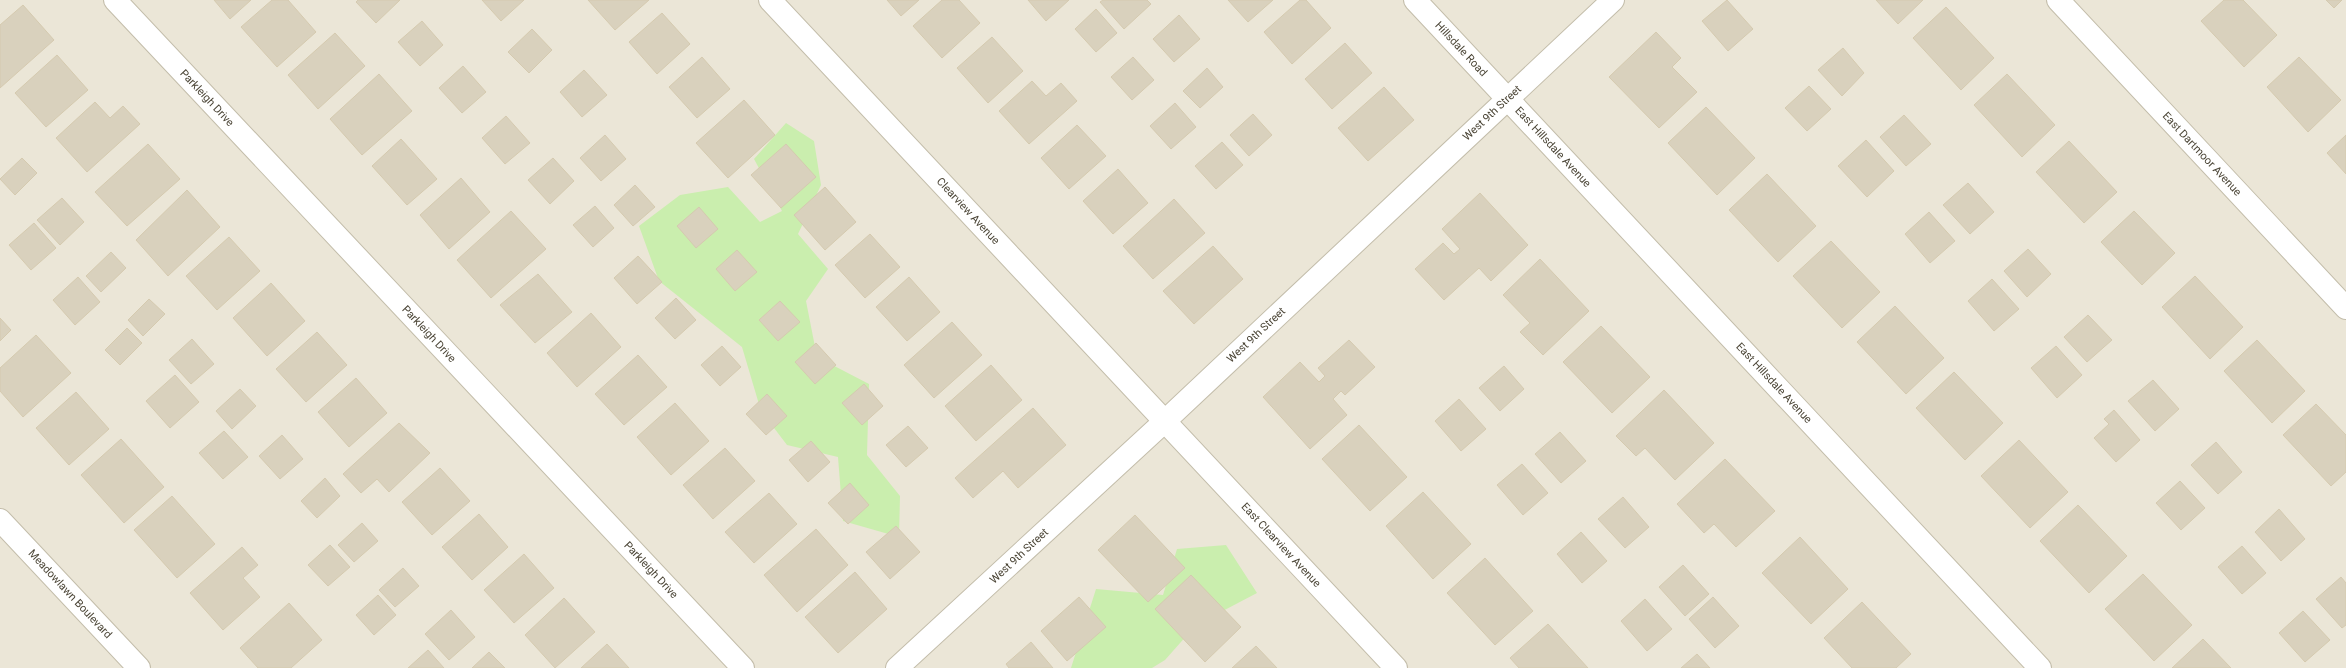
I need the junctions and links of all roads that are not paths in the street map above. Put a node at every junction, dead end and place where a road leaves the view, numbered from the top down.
1 (115, 0) edge
2 (770, 0) edge
3 (1415, 0) edge
4 (1613, 0) edge
5 (2058, 0) edge
6 (1508, 98) junction
7 (2346, 308) edge
8 (1165, 421) junction
9 (0, 520) edge
10 (139, 668) edge
11 (743, 668) edge
12 (897, 668) edge
13 (1396, 668) edge
14 (2040, 668) edge

1 - 11 street, Parkleigh Drive
2 - 8 street, Clearview Avenue
3 - 6 street, Hillsdale Road
4 - 6 street, West 9th Street
5 - 7 street, East Dartmoor Avenue
6 - 8 street, West 9th Street
6 - 14 street, East Hillsdale Avenue
8 - 12 street, West 9th Street
8 - 13 street, East Clearview Avenue
9 - 10 street, Meadowlawn Boulevard

